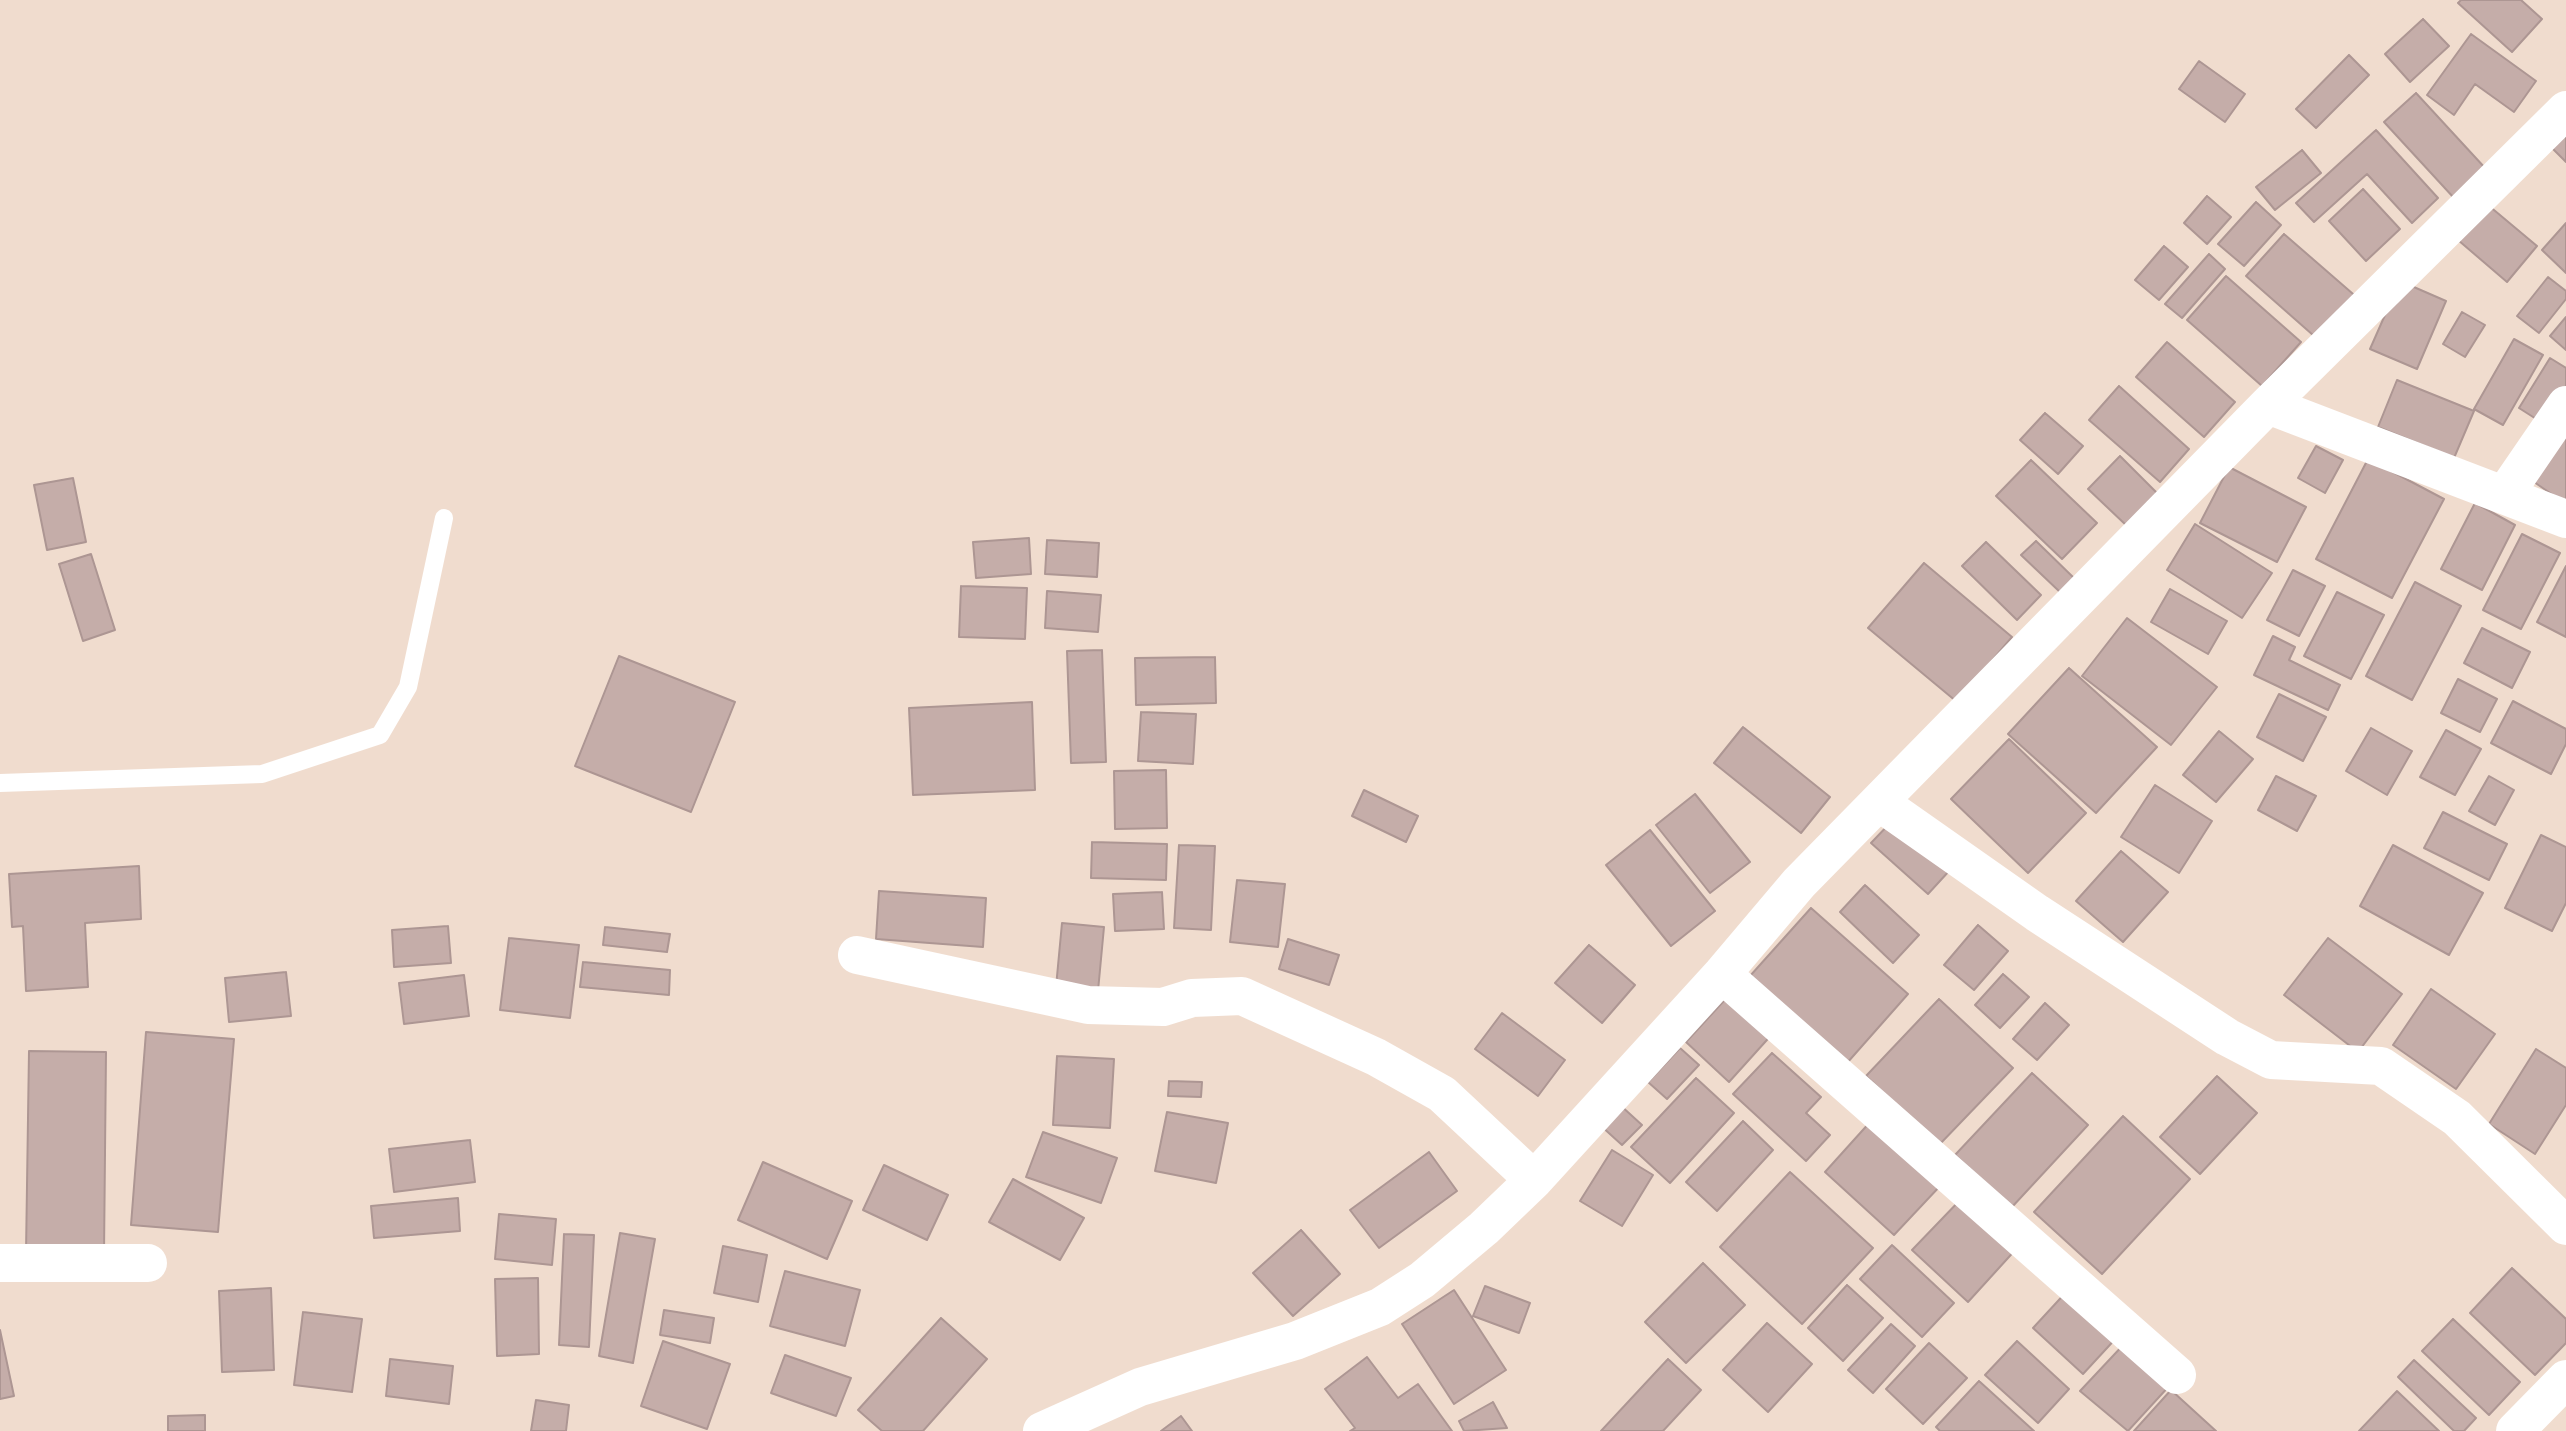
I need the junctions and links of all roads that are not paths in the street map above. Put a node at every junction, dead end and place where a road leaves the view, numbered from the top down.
1 (2566, 110) edge
2 (2268, 405) junction
3 (2566, 405) edge
4 (2505, 494) junction
5 (444, 518) dead end
6 (2566, 519) edge
7 (0, 783) edge
8 (1879, 802) junction
9 (857, 955) dead end
10 (1722, 974) junction
11 (1534, 1180) junction
12 (2566, 1226) edge
13 (0, 1263) edge
14 (148, 1263) dead end
15 (2177, 1375) dead end
16 (2562, 1390) edge
17 (1085, 1421) edge
18 (1042, 1431) edge
19 (2515, 1431) edge

1 - 2 street
2 - 4 street
2 - 8 street
3 - 4 street
4 - 6 street
5 - 7 lane
8 - 10 street
8 - 12 street
9 - 11 street
10 - 11 street
10 - 15 street
11 - 17 street
13 - 14 street
16 - 19 street
17 - 18 street

